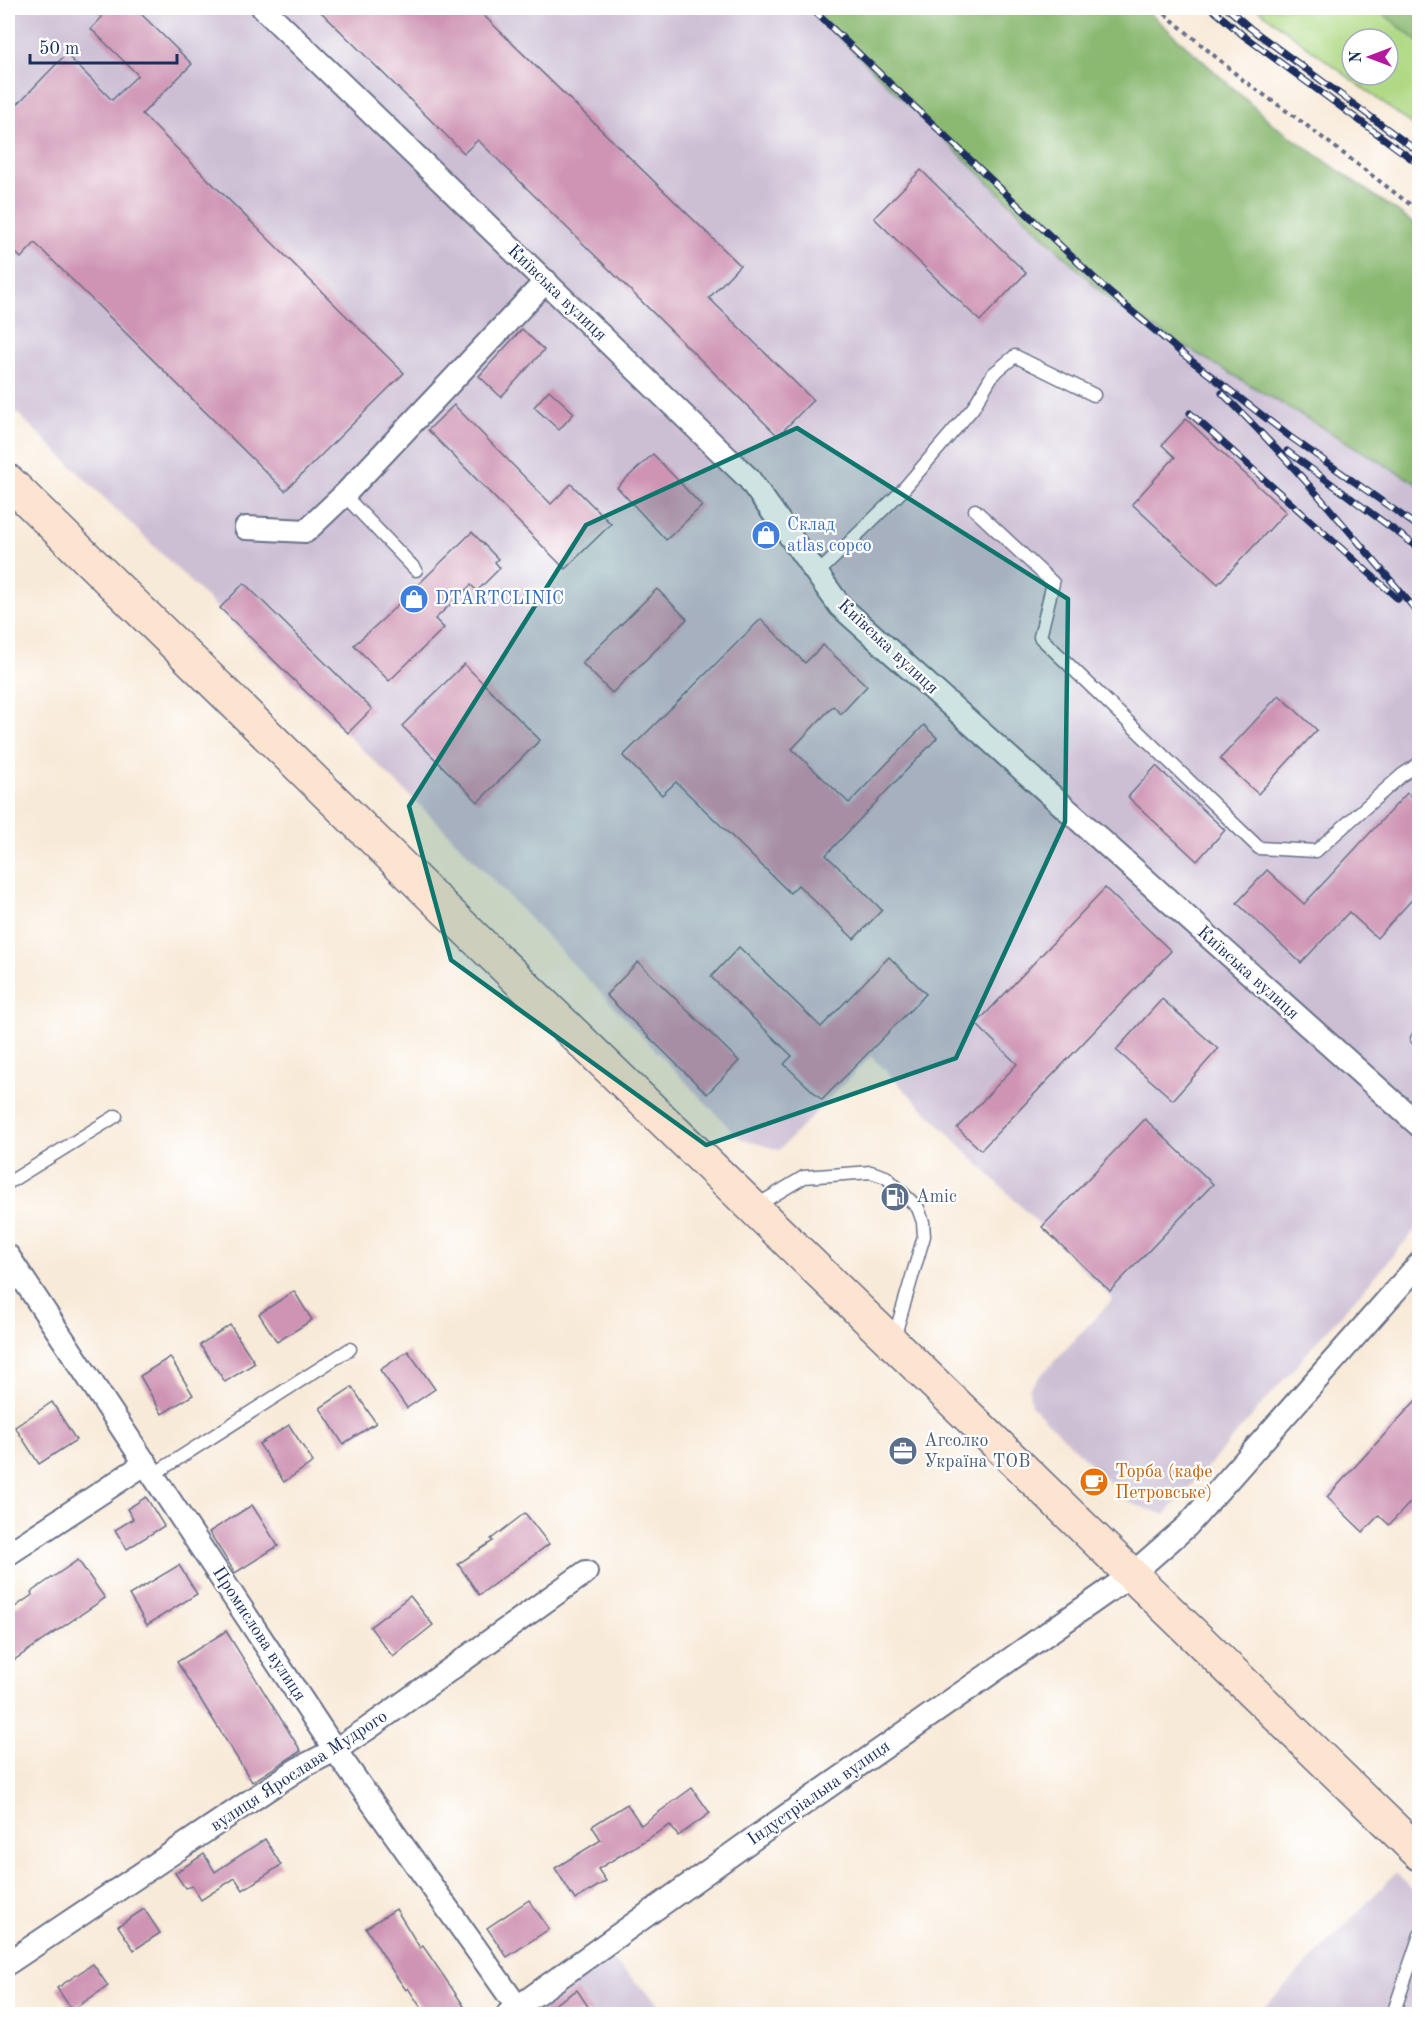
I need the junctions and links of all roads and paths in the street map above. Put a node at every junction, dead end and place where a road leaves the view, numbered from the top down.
1 (263, 8) edge
2 (1158, 8) edge
3 (1419, 212) edge
4 (546, 281) junction
5 (1094, 395) dead end
6 (8, 482) edge
7 (344, 495) junction
8 (975, 510) dead end
9 (246, 528) dead end
10 (416, 570) dead end
11 (817, 574) junction
12 (1419, 763) edge
13 (1419, 1034) edge
14 (1419, 1040) edge
15 (116, 1116) dead end
16 (1419, 1126) edge
17 (8, 1182) edge
18 (754, 1207) junction
19 (8, 1256) edge
20 (1419, 1263) edge
21 (893, 1342) junction
22 (350, 1349) dead end
23 (150, 1469) junction
24 (8, 1554) edge
25 (586, 1572) dead end
26 (1131, 1575) junction
27 (335, 1750) junction
28 (1419, 1854) edge
29 (1419, 1935) edge
30 (8, 1963) edge
31 (513, 2011) edge
32 (1393, 2014) edge

1 - 4 street, Київська вулиця
2 - 3 path
4 - 7 street
4 - 11 street, Київська вулиця
5 - 11 lane
6 - 18 main road
7 - 9 street
7 - 10 lane
8 - 12 lane
11 - 16 street, Київська вулиця
13 - 14 lane
15 - 17 lane
18 - 21 main road
18 - 21 lane
19 - 23 street, Промислова вулиця
20 - 26 street, Індустріальна вулиця
21 - 26 main road
22 - 23 lane
23 - 24 street
23 - 27 street, Промислова вулиця
25 - 27 street, вулиця Ярослава Мудрого
26 - 28 main road
26 - 31 street, Індустріальна вулиця
27 - 30 street, вулиця Ярослава Мудрого
27 - 31 street, Промислова вулиця
29 - 32 lane

